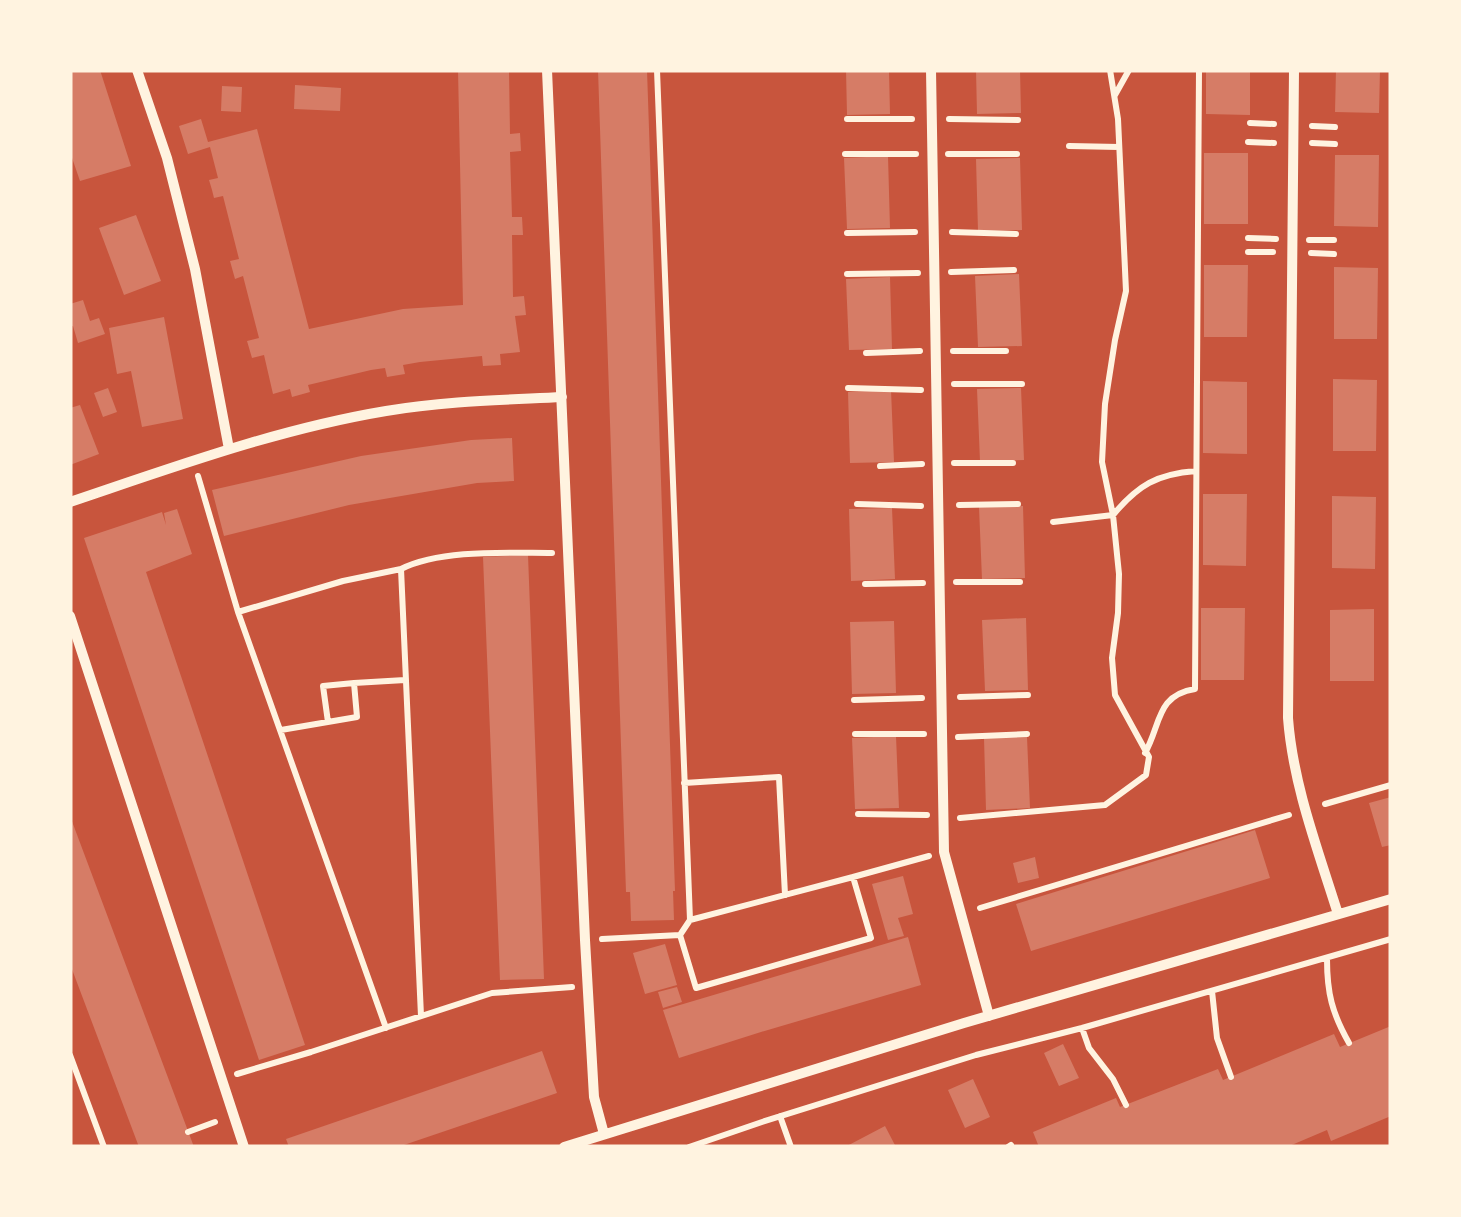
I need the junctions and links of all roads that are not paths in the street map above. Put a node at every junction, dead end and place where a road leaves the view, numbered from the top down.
1 (137, 70) edge
2 (548, 70) edge
3 (931, 70) edge
4 (1294, 70) edge
5 (562, 397) junction
6 (228, 449) junction
7 (70, 502) edge
8 (70, 616) edge
9 (76, 653) edge
10 (1391, 898) edge
11 (1338, 914) junction
12 (989, 1016) junction
13 (604, 1134) junction
14 (244, 1147) edge
15 (564, 1147) edge

1 - 6 street
2 - 5 street
3 - 12 street
4 - 11 street
5 - 6 street
5 - 13 street
6 - 7 street
8 - 9 street
9 - 14 street
10 - 11 street
11 - 12 street
12 - 13 street
13 - 15 street

